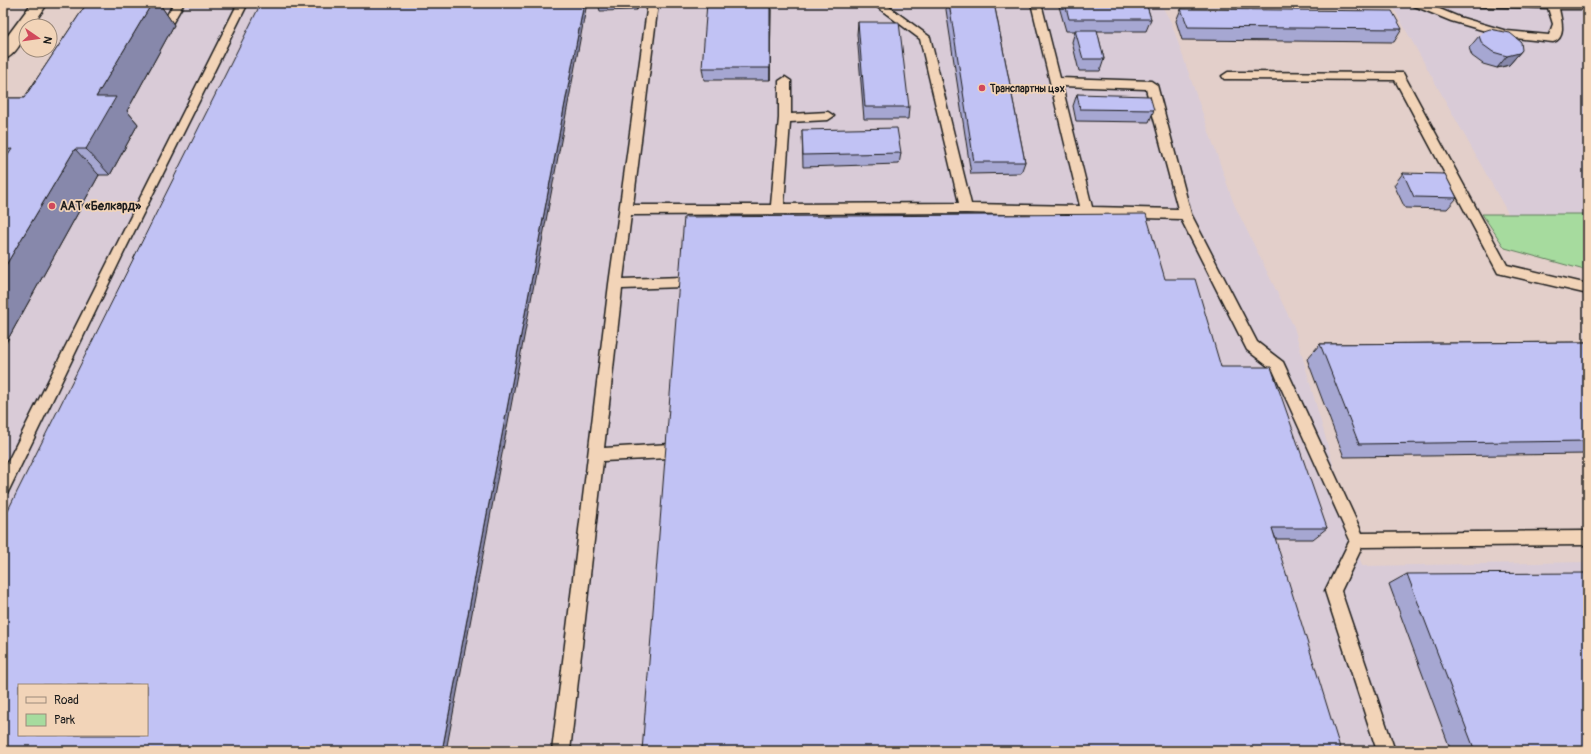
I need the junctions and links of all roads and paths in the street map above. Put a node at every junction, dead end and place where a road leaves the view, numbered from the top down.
1 (40, 3) edge
2 (179, 3) edge
3 (243, 3) edge
4 (653, 3) edge
5 (877, 3) edge
6 (1036, 3) edge
7 (1416, 3) edge
8 (1464, 3) edge
9 (1588, 6) edge
10 (1553, 7) junction
11 (168, 22) dead end
12 (3, 54) edge
13 (1228, 76) dead end
14 (785, 81) dead end
15 (1056, 82) junction
16 (828, 116) dead end
17 (785, 118) junction
18 (966, 208) junction
19 (777, 209) junction
20 (626, 210) junction
21 (1087, 210) junction
22 (1185, 214) junction
23 (683, 282) edge
24 (616, 284) junction
25 (1588, 289) edge
26 (670, 451) edge
27 (596, 455) junction
28 (3, 487) edge
29 (1588, 538) edge
30 (1358, 540) junction
31 (561, 751) edge
32 (1386, 751) edge

1 - 12 main road
2 - 11 lane
3 - 28 lane
4 - 20 lane
5 - 18 lane
6 - 15 lane
7 - 10 lane
8 - 10 lane
9 - 10 lane
13 - 25 lane
14 - 17 lane
15 - 21 lane
15 - 22 lane
16 - 17 lane
17 - 19 lane
18 - 19 lane
18 - 21 lane
19 - 20 lane
20 - 24 lane
21 - 22 lane
22 - 30 lane
23 - 24 lane
24 - 27 lane
26 - 27 lane
27 - 31 lane
29 - 30 lane
30 - 32 lane

